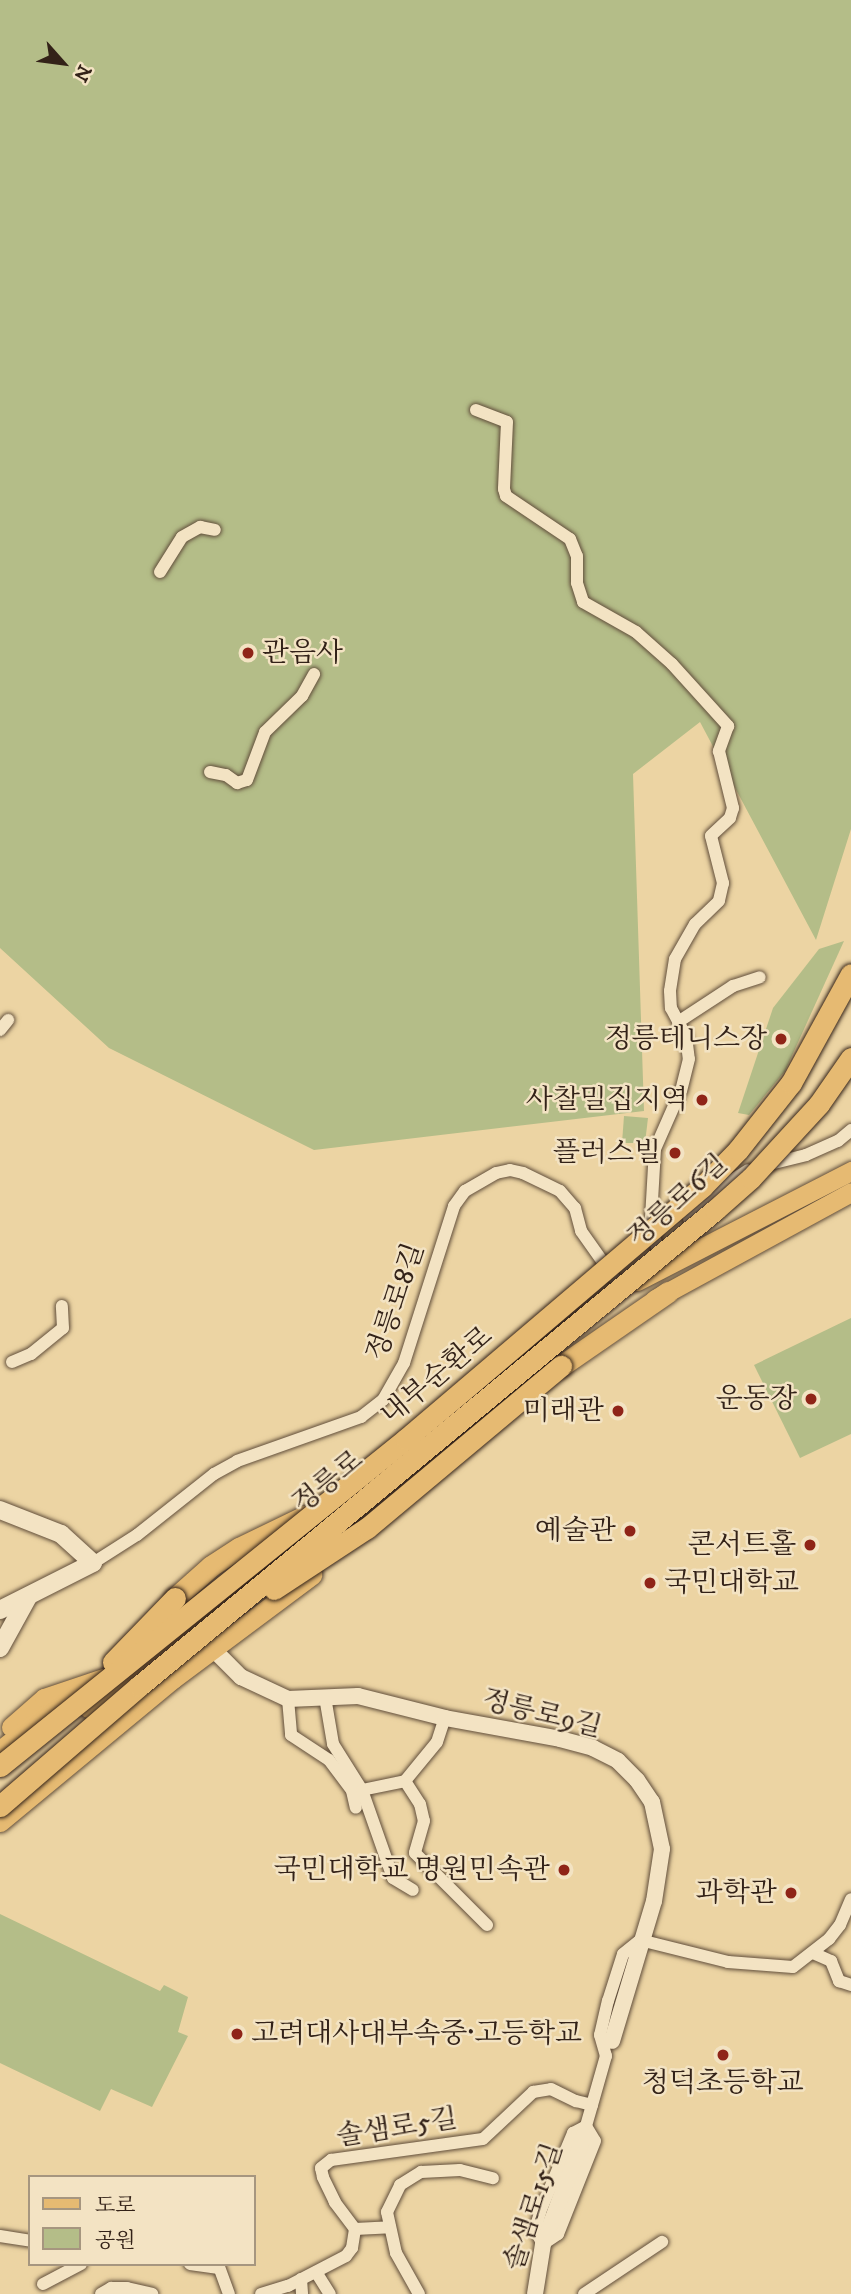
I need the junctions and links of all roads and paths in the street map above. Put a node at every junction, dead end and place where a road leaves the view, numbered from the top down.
1 (475, 410) dead end
2 (215, 530) dead end
3 (160, 572) dead end
4 (314, 674) dead end
5 (210, 772) dead end
6 (851, 974) edge
7 (761, 977) dead end
8 (678, 1022) junction
9 (851, 1058) edge
10 (851, 1130) edge
11 (851, 1171) edge
12 (851, 1192) edge
13 (657, 1248) junction
14 (622, 1289) junction
15 (668, 1292) junction
16 (62, 1306) dead end
17 (12, 1362) dead end
18 (479, 1396) junction
19 (510, 1401) junction
20 (452, 1466) junction
21 (404, 1505) junction
22 (0, 1510) edge
23 (93, 1563) junction
24 (4, 1614) edge
25 (223, 1625) junction
26 (207, 1642) junction
27 (0, 1648) edge
28 (165, 1649) junction
29 (142, 1665) junction
30 (325, 1698) junction
31 (288, 1699) junction
32 (73, 1708) junction
33 (445, 1718) junction
34 (3, 1734) edge
35 (0, 1750) edge
36 (0, 1766) edge
37 (0, 1776) edge
38 (405, 1781) junction
39 (362, 1790) junction
40 (0, 1806) edge
41 (356, 1808) dead end
42 (0, 1822) edge
43 (413, 1890) dead end
44 (851, 1899) edge
45 (487, 1925) dead end
46 (640, 1940) junction
47 (813, 1953) junction
48 (851, 1985) edge
49 (609, 2048) joint
50 (592, 2105) junction
51 (585, 2131) joint
52 (493, 2178) dead end
53 (390, 2227) junction
54 (355, 2229) junction
55 (1, 2238) edge
56 (28, 2241) edge
57 (662, 2242) dead end
58 (77, 2266) edge
59 (219, 2266) edge
60 (316, 2272) junction
61 (301, 2279) junction
62 (43, 2284) dead end
63 (101, 2294) edge
64 (152, 2294) edge
65 (229, 2294) edge
66 (261, 2294) edge
67 (302, 2294) edge
68 (330, 2294) edge
69 (419, 2294) edge
70 (535, 2294) edge
71 (584, 2294) edge

1 - 8 street
2 - 3 street
4 - 5 street
6 - 32 highway, 내부순환로, bridge
7 - 8 street
8 - 13 street
9 - 26 highway, 내부순환로, bridge
10 - 13 street, 정릉로6길
11 - 14 main road, 정릉로
12 - 15 main road
13 - 14 street, 정릉로6길
14 - 18 main road, 정릉로
14 - 23 street, 정릉로8길
15 - 19 main road
15 - 20 main road
15 - 26 highway, bridge
16 - 17 street
18 - 25 street
18 - 28 main road, 정릉로
18 - 32 highway, bridge
19 - 20 main road
19 - 21 main road
20 - 21 main road
21 - 26 main road
22 - 23 main road
23 - 24 main road
24 - 27 main road
25 - 26 street
25 - 28 street
26 - 31 street, 정릉로9길
26 - 40 highway, 내부순환로, bridge
26 - 42 main road
28 - 29 main road, 정릉로
29 - 34 main road
29 - 35 main road
29 - 37 main road, 정릉로
30 - 31 street, 정릉로9길
30 - 33 street, 정릉로9길
30 - 39 street
31 - 41 street
32 - 36 highway, 내부순환로, bridge
33 - 38 street
33 - 46 street, 정릉로9길
38 - 39 street
38 - 45 street
39 - 43 street
44 - 47 street
46 - 47 street
46 - 49 street, 정릉로9길
47 - 48 street
49 - 50 street
50 - 51 street
50 - 54 street, 솔샘로5길
51 - 70 street, 솔샘로15길
52 - 53 street, 솔샘로5길
53 - 54 street
53 - 69 street
54 - 60 street
55 - 56 street
57 - 71 street
58 - 62 street
59 - 65 street
60 - 61 street
60 - 68 street
61 - 66 street
61 - 67 street
63 - 64 street

